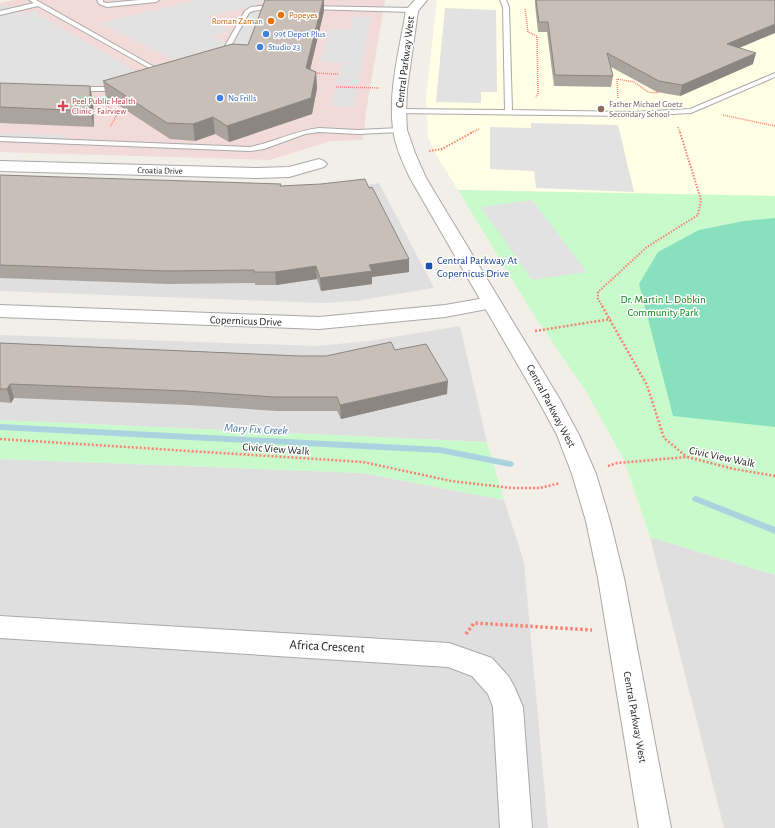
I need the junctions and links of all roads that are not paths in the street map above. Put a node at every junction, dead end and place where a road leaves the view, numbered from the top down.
1 (100, 0) edge
2 (135, 0) edge
3 (156, 0) edge
4 (421, 0) edge
5 (503, 0) edge
6 (35, 2) edge
7 (125, 4) junction
8 (408, 5) edge
9 (284, 6) edge
10 (304, 7) edge
11 (0, 13) edge
12 (213, 58) edge
13 (155, 75) edge
14 (775, 75) edge
15 (128, 83) edge
16 (73, 89) edge
17 (399, 110) junction
18 (509, 112) junction
19 (400, 130) junction
20 (0, 140) edge
21 (319, 164) dead end
22 (0, 166) edge
23 (491, 303) junction
24 (0, 311) edge
25 (0, 628) edge
26 (516, 828) edge
27 (655, 828) edge

1 - 7 lane
2 - 7 lane
3 - 7 lane
4 - 8 street, Central Parkway West
5 - 18 lane
6 - 11 lane
6 - 13 lane
8 - 10 lane
8 - 17 street, Central Parkway West
9 - 12 lane
14 - 18 lane
15 - 16 lane
17 - 18 lane
17 - 19 street, Central Parkway West
19 - 20 lane
19 - 23 street, Central Parkway West
21 - 22 street, Croatia Drive
23 - 24 street, Copernicus Drive
23 - 27 street, Central Parkway West
25 - 26 street, Africa Crescent

